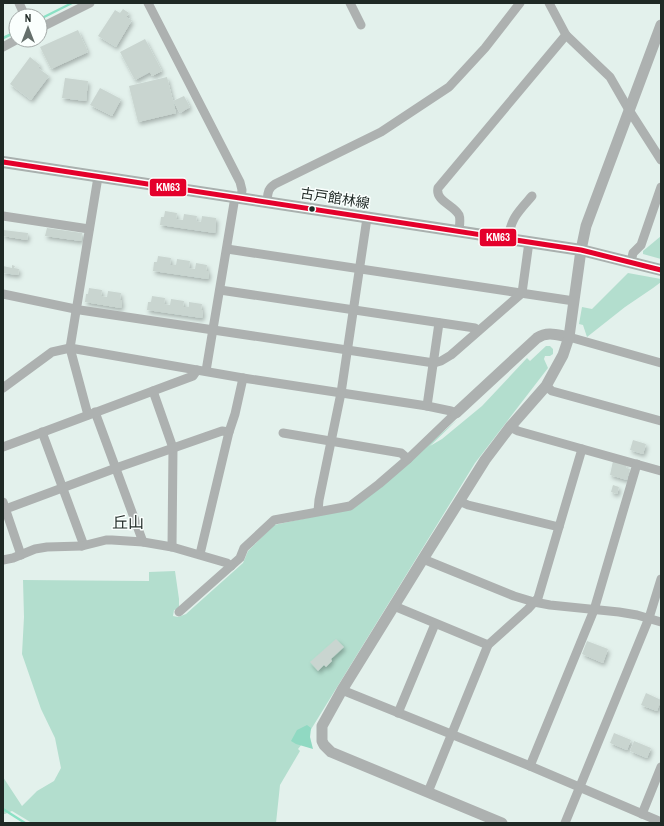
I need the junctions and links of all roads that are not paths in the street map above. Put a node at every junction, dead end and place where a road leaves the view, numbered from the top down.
1 (90, 3) edge
2 (148, 3) edge
3 (350, 3) edge
4 (520, 3) edge
5 (549, 3) edge
6 (48, 24) edge
7 (661, 25) edge
8 (361, 26) dead end
9 (566, 35) junction
10 (629, 110) junction
11 (661, 160) edge
12 (3, 162) edge
13 (98, 177) junction
14 (661, 187) edge
15 (532, 196) dead end
16 (238, 198) junction
17 (267, 202) junction
18 (3, 216) edge
19 (367, 218) junction
20 (89, 229) junction
21 (459, 232) junction
22 (508, 239) junction
23 (529, 242) junction
24 (227, 249) junction
25 (580, 250) junction
26 (630, 262) junction
27 (360, 269) junction
28 (661, 270) edge
29 (220, 290) junction
30 (522, 293) junction
31 (3, 294) edge
32 (574, 301) junction
33 (77, 309) junction
34 (354, 310) junction
35 (439, 323) junction
36 (213, 330) junction
37 (478, 331) junction
38 (569, 337) junction
39 (70, 348) junction
40 (347, 350) junction
41 (434, 363) junction
42 (661, 363) edge
43 (202, 371) junction
44 (243, 378) junction
45 (546, 386) junction
46 (3, 388) edge
47 (153, 391) junction
48 (341, 393) junction
49 (427, 406) junction
50 (92, 413) junction
51 (456, 413) junction
52 (661, 421) edge
53 (510, 427) junction
54 (42, 432) junction
55 (229, 432) junction
56 (283, 433) dead end
57 (331, 441) junction
58 (3, 446) edge
59 (173, 448) junction
60 (582, 449) junction
61 (408, 458) junction
62 (637, 464) junction
63 (116, 468) junction
64 (661, 471) edge
65 (63, 488) junction
66 (459, 501) junction
67 (4, 508) edge
68 (318, 512) junction
69 (559, 526) junction
70 (143, 542) junction
71 (82, 546) junction
72 (172, 547) junction
73 (200, 554) junction
74 (21, 555) junction
75 (423, 559) junction
76 (3, 560) edge
77 (231, 566) junction
78 (661, 579) edge
79 (534, 602) junction
80 (394, 606) junction
81 (594, 610) junction
82 (179, 612) dead end
83 (649, 618) junction
84 (661, 622) edge
85 (435, 624) junction
86 (488, 645) junction
87 (342, 690) junction
88 (398, 713) junction
89 (452, 734) junction
90 (530, 766) junction
91 (661, 767) edge
92 (580, 788) junction
93 (428, 792) junction
94 (642, 814) junction
95 (661, 822) edge
96 (502, 823) edge
97 (565, 823) edge

1 - 6 street
2 - 16 street
3 - 8 street
4 - 17 street
5 - 9 street
7 - 10 street
9 - 10 street
9 - 21 street
10 - 11 street
10 - 25 street
12 - 13 main road, 古戸館林線
13 - 16 main road, 古戸館林線
13 - 20 street
14 - 26 street
15 - 22 street
16 - 17 main road, 古戸館林線
16 - 24 street
17 - 19 main road, 古戸館林線
18 - 20 street
19 - 21 main road, 古戸館林線
19 - 27 street
20 - 33 street
21 - 22 main road, 古戸館林線
22 - 23 main road, 古戸館林線
23 - 25 main road, 古戸館林線
23 - 30 street
24 - 27 street
24 - 29 street
25 - 26 main road, 古戸館林線
25 - 32 street
26 - 28 main road, 古戸館林線
27 - 30 street
27 - 34 street
29 - 34 street
29 - 36 street
30 - 32 street
30 - 37 street
31 - 33 street
32 - 38 street
33 - 36 street
33 - 39 street
34 - 35 street
34 - 40 street
35 - 37 street
35 - 41 street
36 - 40 street
36 - 43 street
37 - 41 street
38 - 42 street
38 - 45 street
38 - 51 street
39 - 43 street
39 - 46 street
39 - 50 street
40 - 41 street
40 - 48 street
41 - 49 street
43 - 44 street
43 - 47 street
44 - 48 street
44 - 55 street
45 - 52 street
45 - 53 street
47 - 50 street
47 - 59 street
48 - 49 street
48 - 57 street
49 - 51 street
50 - 54 street
50 - 63 street
51 - 61 street
53 - 60 street
53 - 66 street
54 - 58 street
54 - 65 street
55 - 59 street
55 - 73 street
56 - 57 street
57 - 61 street
57 - 68 street
59 - 63 street
59 - 72 street
60 - 62 street
60 - 69 street
61 - 68 street
62 - 64 street
62 - 81 street
63 - 65 street
63 - 70 street
65 - 67 street
65 - 71 street
66 - 69 street
66 - 75 street
67 - 74 street
68 - 77 street
69 - 79 street
70 - 71 street
70 - 72 street
71 - 74 street
72 - 73 street
73 - 77 street
74 - 76 street
75 - 79 street
75 - 80 street
77 - 82 street
78 - 83 street
79 - 81 street
79 - 86 street
80 - 85 street
80 - 87 street
81 - 83 street
81 - 90 street
83 - 84 street
83 - 92 street
85 - 86 street
85 - 88 street
86 - 89 street
87 - 88 street
87 - 93 street
88 - 89 street
89 - 90 street
89 - 93 street
90 - 92 street
91 - 94 street
92 - 94 street
92 - 97 street
93 - 96 street
94 - 95 street

